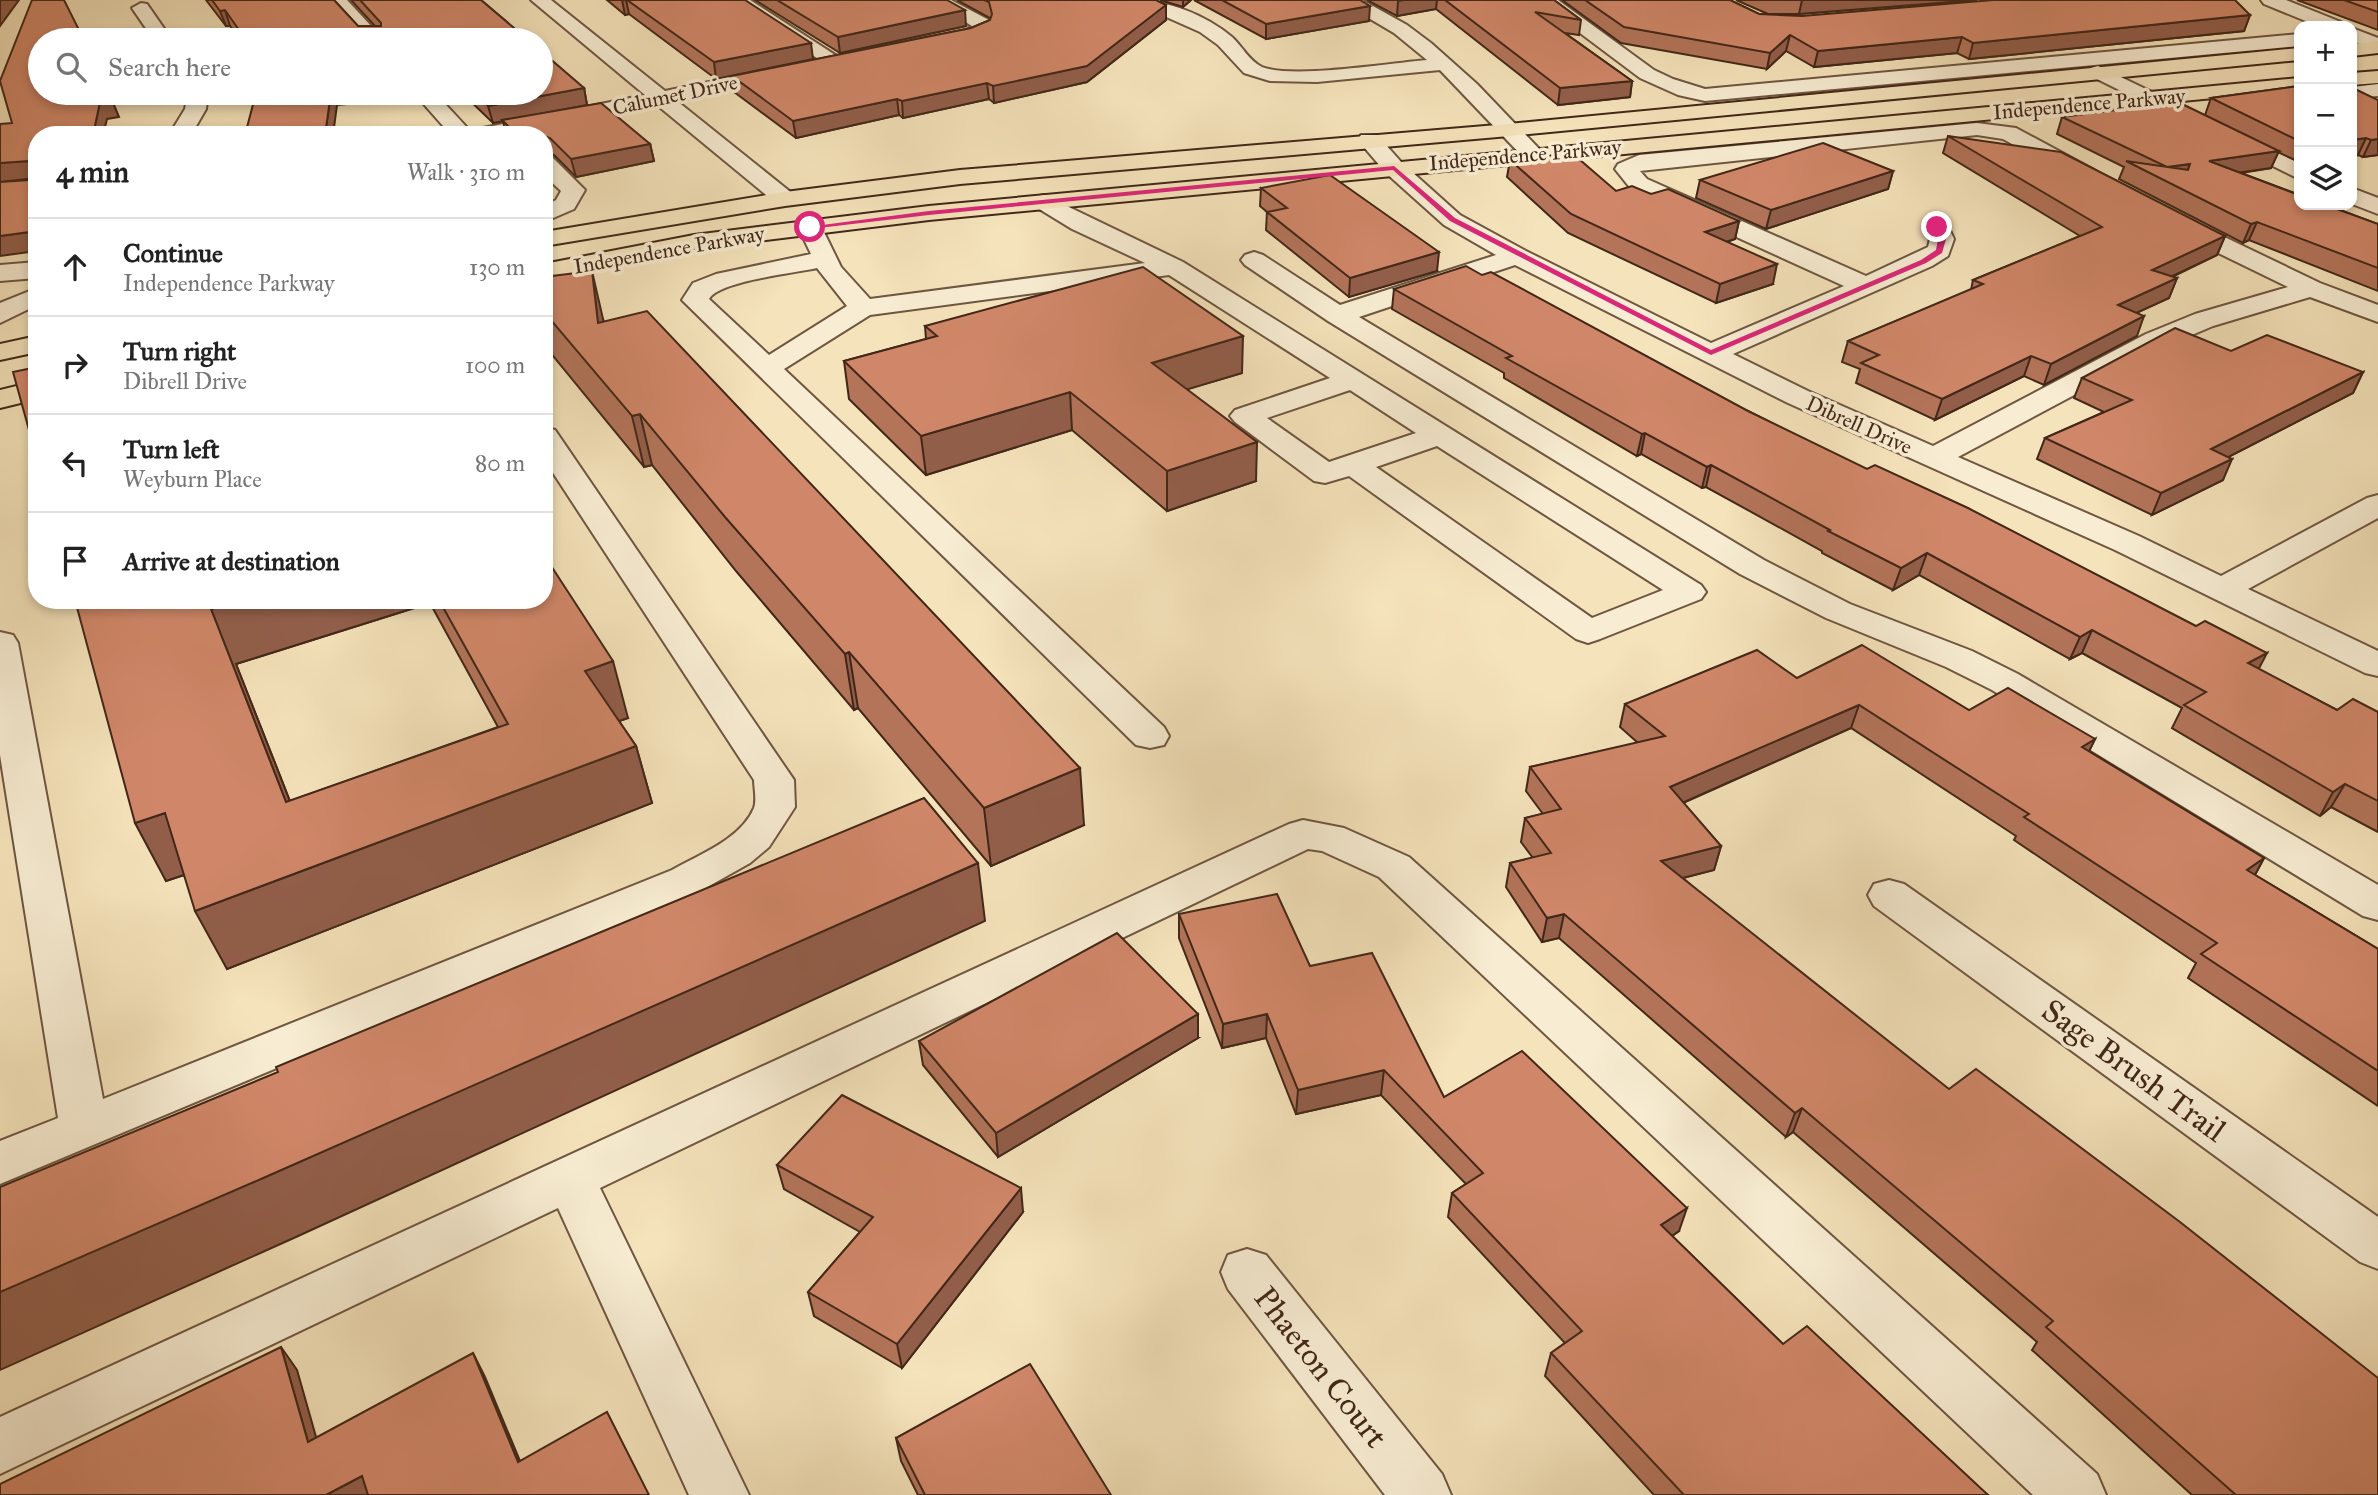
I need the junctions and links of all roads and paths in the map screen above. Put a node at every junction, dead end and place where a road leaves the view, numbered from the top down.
1 (337, 0) edge
2 (540, 0) edge
3 (738, 0) edge
4 (939, 0) edge
5 (1143, 0) edge
6 (1347, 0) edge
7 (1545, 0) edge
8 (2270, 0) edge
9 (141, 8) dead end
10 (2322, 21) edge
11 (155, 28) edge
12 (364, 28) edge
13 (2294, 40) edge
14 (2357, 40) edge
15 (2378, 46) edge
16 (912, 47) edge
17 (2294, 54) edge
18 (861, 57) edge
19 (836, 62) junction
20 (1443, 64) junction
21 (2098, 72) junction
22 (2378, 77) edge
23 (2357, 79) edge
24 (2294, 84) edge
25 (2378, 90) edge
26 (662, 97) junction
27 (2149, 98) junction
28 (197, 105) edge
29 (435, 105) edge
30 (2378, 112) edge
31 (186, 126) edge
32 (455, 126) edge
33 (538, 126) edge
34 (1508, 130) junction
35 (1369, 139) junction
36 (1533, 154) junction
37 (1394, 168) junction
38 (2294, 170) edge
39 (553, 171) edge
40 (2101, 183) edge
41 (2357, 197) edge
42 (785, 199) junction
43 (1044, 202) junction
44 (2377, 206) edge
45 (553, 210) edge
46 (2161, 215) edge
47 (810, 227) junction
48 (1937, 227) dead end
49 (553, 238) edge
50 (1517, 256) junction
51 (825, 259) junction
52 (1254, 260) dead end
53 (1174, 267) junction
54 (553, 270) edge
55 (28, 271) edge
56 (0, 274) edge
57 (1866, 286) junction
58 (2311, 288) junction
59 (863, 308) junction
60 (2378, 314) edge
61 (1337, 316) junction
62 (28, 346) edge
63 (0, 352) edge
64 (1711, 353) junction
65 (767, 368) junction
66 (1352, 380) junction
67 (28, 392) edge
68 (0, 399) edge
69 (1452, 442) junction
70 (553, 449) edge
71 (1933, 458) junction
72 (1352, 464) junction
73 (2378, 505) edge
74 (2224, 588) junction
75 (0, 643) edge
76 (2378, 665) edge
77 (1150, 736) dead end
78 (1889, 895) dead end
79 (2378, 905) edge
80 (84, 1128) junction
81 (0, 1163) edge
82 (570, 1178) junction
83 (2378, 1246) edge
84 (1247, 1272) dead end
85 (0, 1446) edge
86 (719, 1495) edge
87 (1422, 1495) edge
88 (2076, 1495) edge

1 - 12 street
2 - 26 street
3 - 19 street
4 - 16 street
5 - 20 street
6 - 20 street
7 - 13 street
8 - 10 street
9 - 11 street
14 - 15 main road
17 - 21 main road, Independence Parkway
18 - 19 street, Calumet Drive
19 - 26 street, Calumet Drive
20 - 34 street
21 - 27 street
21 - 34 main road, Independence Parkway
22 - 23 main road
24 - 27 main road, Independence Parkway
25 - 30 street
26 - 33 street, Calumet Drive
26 - 42 street
27 - 36 main road, Independence Parkway
27 - 38 street
28 - 31 street
29 - 32 street
34 - 35 main road, Independence Parkway
34 - 36 street
35 - 37 street, Dibrell Drive
35 - 42 main road, Independence Parkway
36 - 37 main road, Independence Parkway
37 - 43 main road, Independence Parkway
37 - 50 street, Dibrell Drive
39 - 45 street
40 - 57 street
41 - 44 street
42 - 47 main road
42 - 49 main road, Independence Parkway
43 - 47 main road, Independence Parkway
43 - 53 street
46 - 58 street
47 - 51 street
47 - 54 main road, Independence Parkway
48 - 57 street
50 - 61 street
50 - 64 street, Dibrell Drive
51 - 59 street
51 - 65 street
52 - 61 street
53 - 59 street
53 - 66 street
55 - 56 street
57 - 64 street
58 - 60 street
58 - 71 street
59 - 65 street
61 - 79 street
62 - 63 main road
64 - 71 street, Dibrell Drive
65 - 77 street
66 - 69 street
66 - 72 street
67 - 68 main road
69 - 72 street
69 - 72 street
70 - 80 street
71 - 74 street, Dibrell Drive
73 - 74 street
74 - 76 street, Dibrell Drive
75 - 80 street
78 - 83 street, Sage Brush Trail
80 - 81 street
82 - 85 street
82 - 86 street
82 - 88 street
84 - 87 street, Phaeton Court

